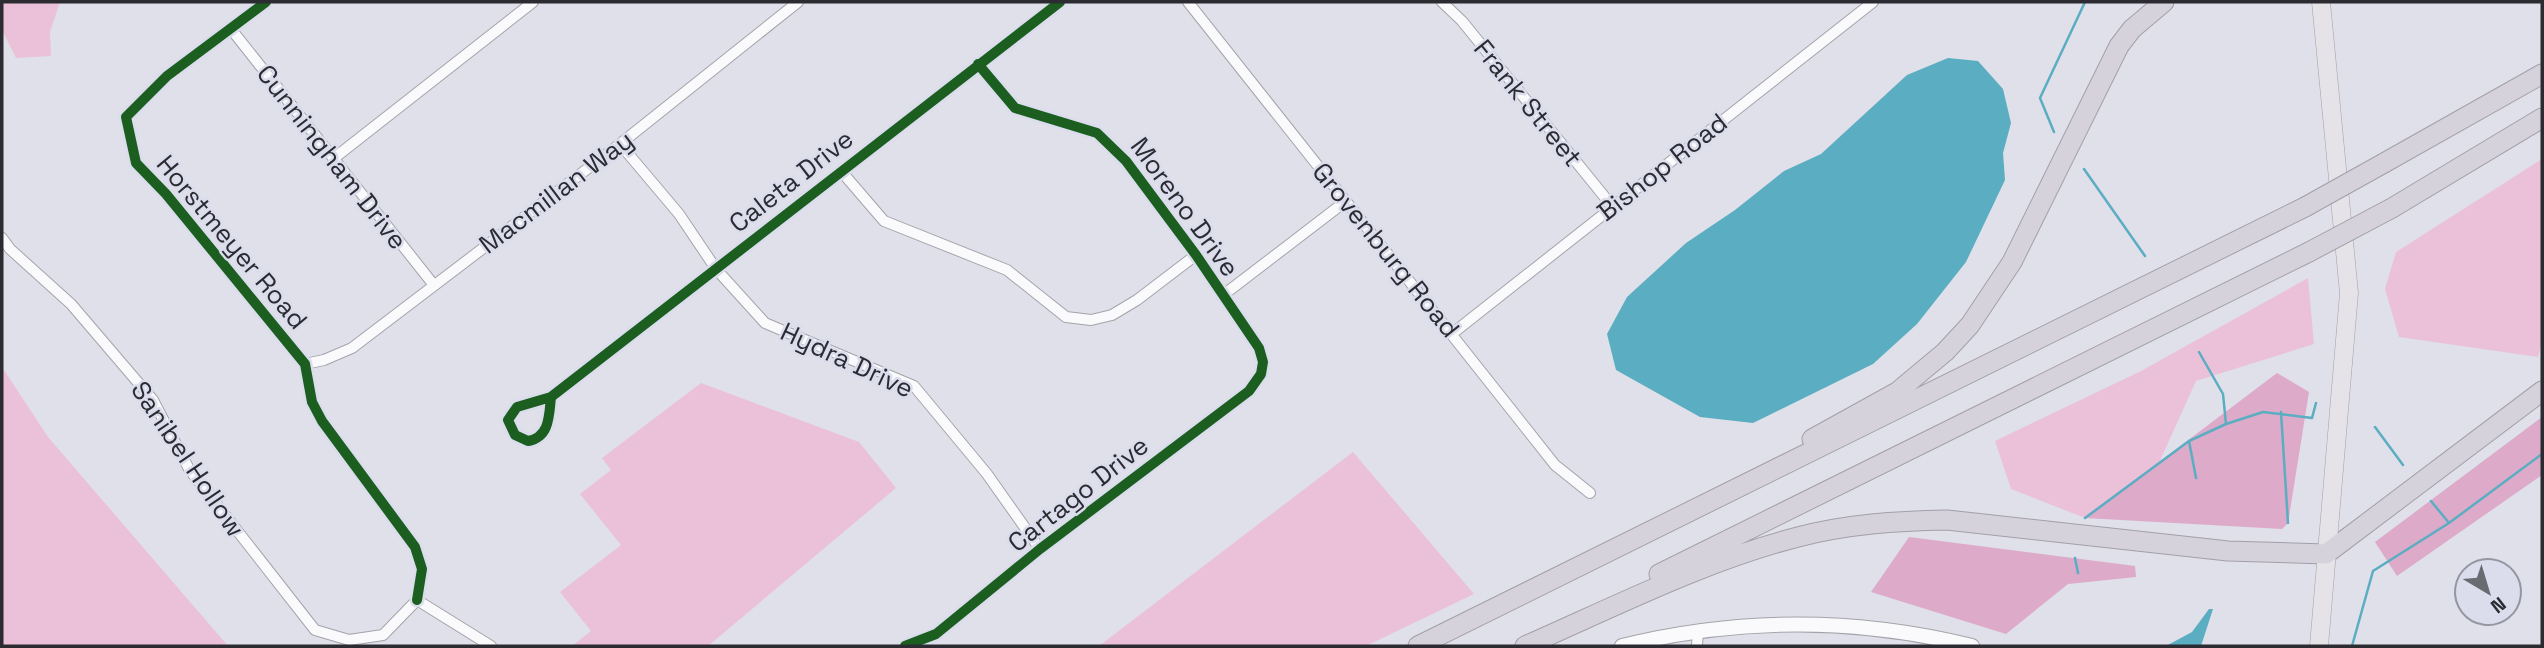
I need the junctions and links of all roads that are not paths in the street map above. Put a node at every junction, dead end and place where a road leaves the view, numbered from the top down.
1 (266, 2) edge
2 (533, 2) edge
3 (1060, 2) edge
4 (1188, 2) edge
5 (1442, 2) edge
6 (1873, 2) edge
7 (2164, 2) edge
8 (2321, 2) edge
9 (791, 4) edge
10 (231, 29) junction
11 (978, 64) junction
12 (2542, 74) edge
13 (2542, 118) edge
14 (620, 144) junction
15 (333, 159) junction
16 (841, 171) junction
17 (1346, 201) junction
18 (1612, 206) junction
19 (2, 238) edge
20 (1196, 255) junction
21 (716, 269) junction
22 (433, 284) junction
23 (1222, 296) junction
24 (1453, 333) junction
25 (1263, 362) joint
26 (304, 364) junction
27 (2542, 391) edge
28 (551, 397) junction
29 (1590, 493) dead end
30 (1700, 508) junction
31 (1040, 550) junction
32 (2326, 554) junction
33 (417, 600) junction
34 (1698, 630) junction
35 (1678, 640) edge
36 (491, 646) edge
37 (905, 646) edge
38 (1418, 646) edge
39 (1510, 646) edge
40 (1525, 646) edge
41 (1622, 646) edge
42 (1697, 646) edge
43 (1972, 646) edge
44 (2319, 646) edge

1 - 10 street, Horstmeyer Road
2 - 15 street
3 - 11 street, Caleta Drive
4 - 17 street, Grovenburg Road
5 - 18 street, Frank Street
6 - 18 street, Bishop Road
7 - 30 highway
8 - 32 main road
9 - 14 street, Macmillan Way
10 - 15 street, Cunningham Drive
10 - 26 street, Horstmeyer Road
11 - 16 street, Caleta Drive
11 - 20 street, Moreno Drive
12 - 30 highway, bridge
13 - 39 highway, bridge
14 - 21 street, Hydra Drive
14 - 22 street, Macmillan Way
15 - 22 street, Cunningham Drive
16 - 20 street
16 - 21 street, Caleta Drive
17 - 23 street
17 - 24 street, Grovenburg Road
18 - 24 street, Bishop Road
19 - 33 street, Sanibel Hollow
20 - 23 street, Moreno Drive
21 - 28 street, Caleta Drive
21 - 31 street, Hydra Drive
22 - 26 street, Macmillan Way
23 - 25 street, Moreno Drive
24 - 29 street, Grovenburg Road
25 - 31 street, Cartago Drive
26 - 33 street
27 - 32 highway
28 - 28 street, Caleta Drive
30 - 38 highway
31 - 37 street, Cartago Drive
32 - 40 highway
32 - 44 main road
33 - 36 street
34 - 35 street
34 - 42 street
34 - 43 street
35 - 41 street

